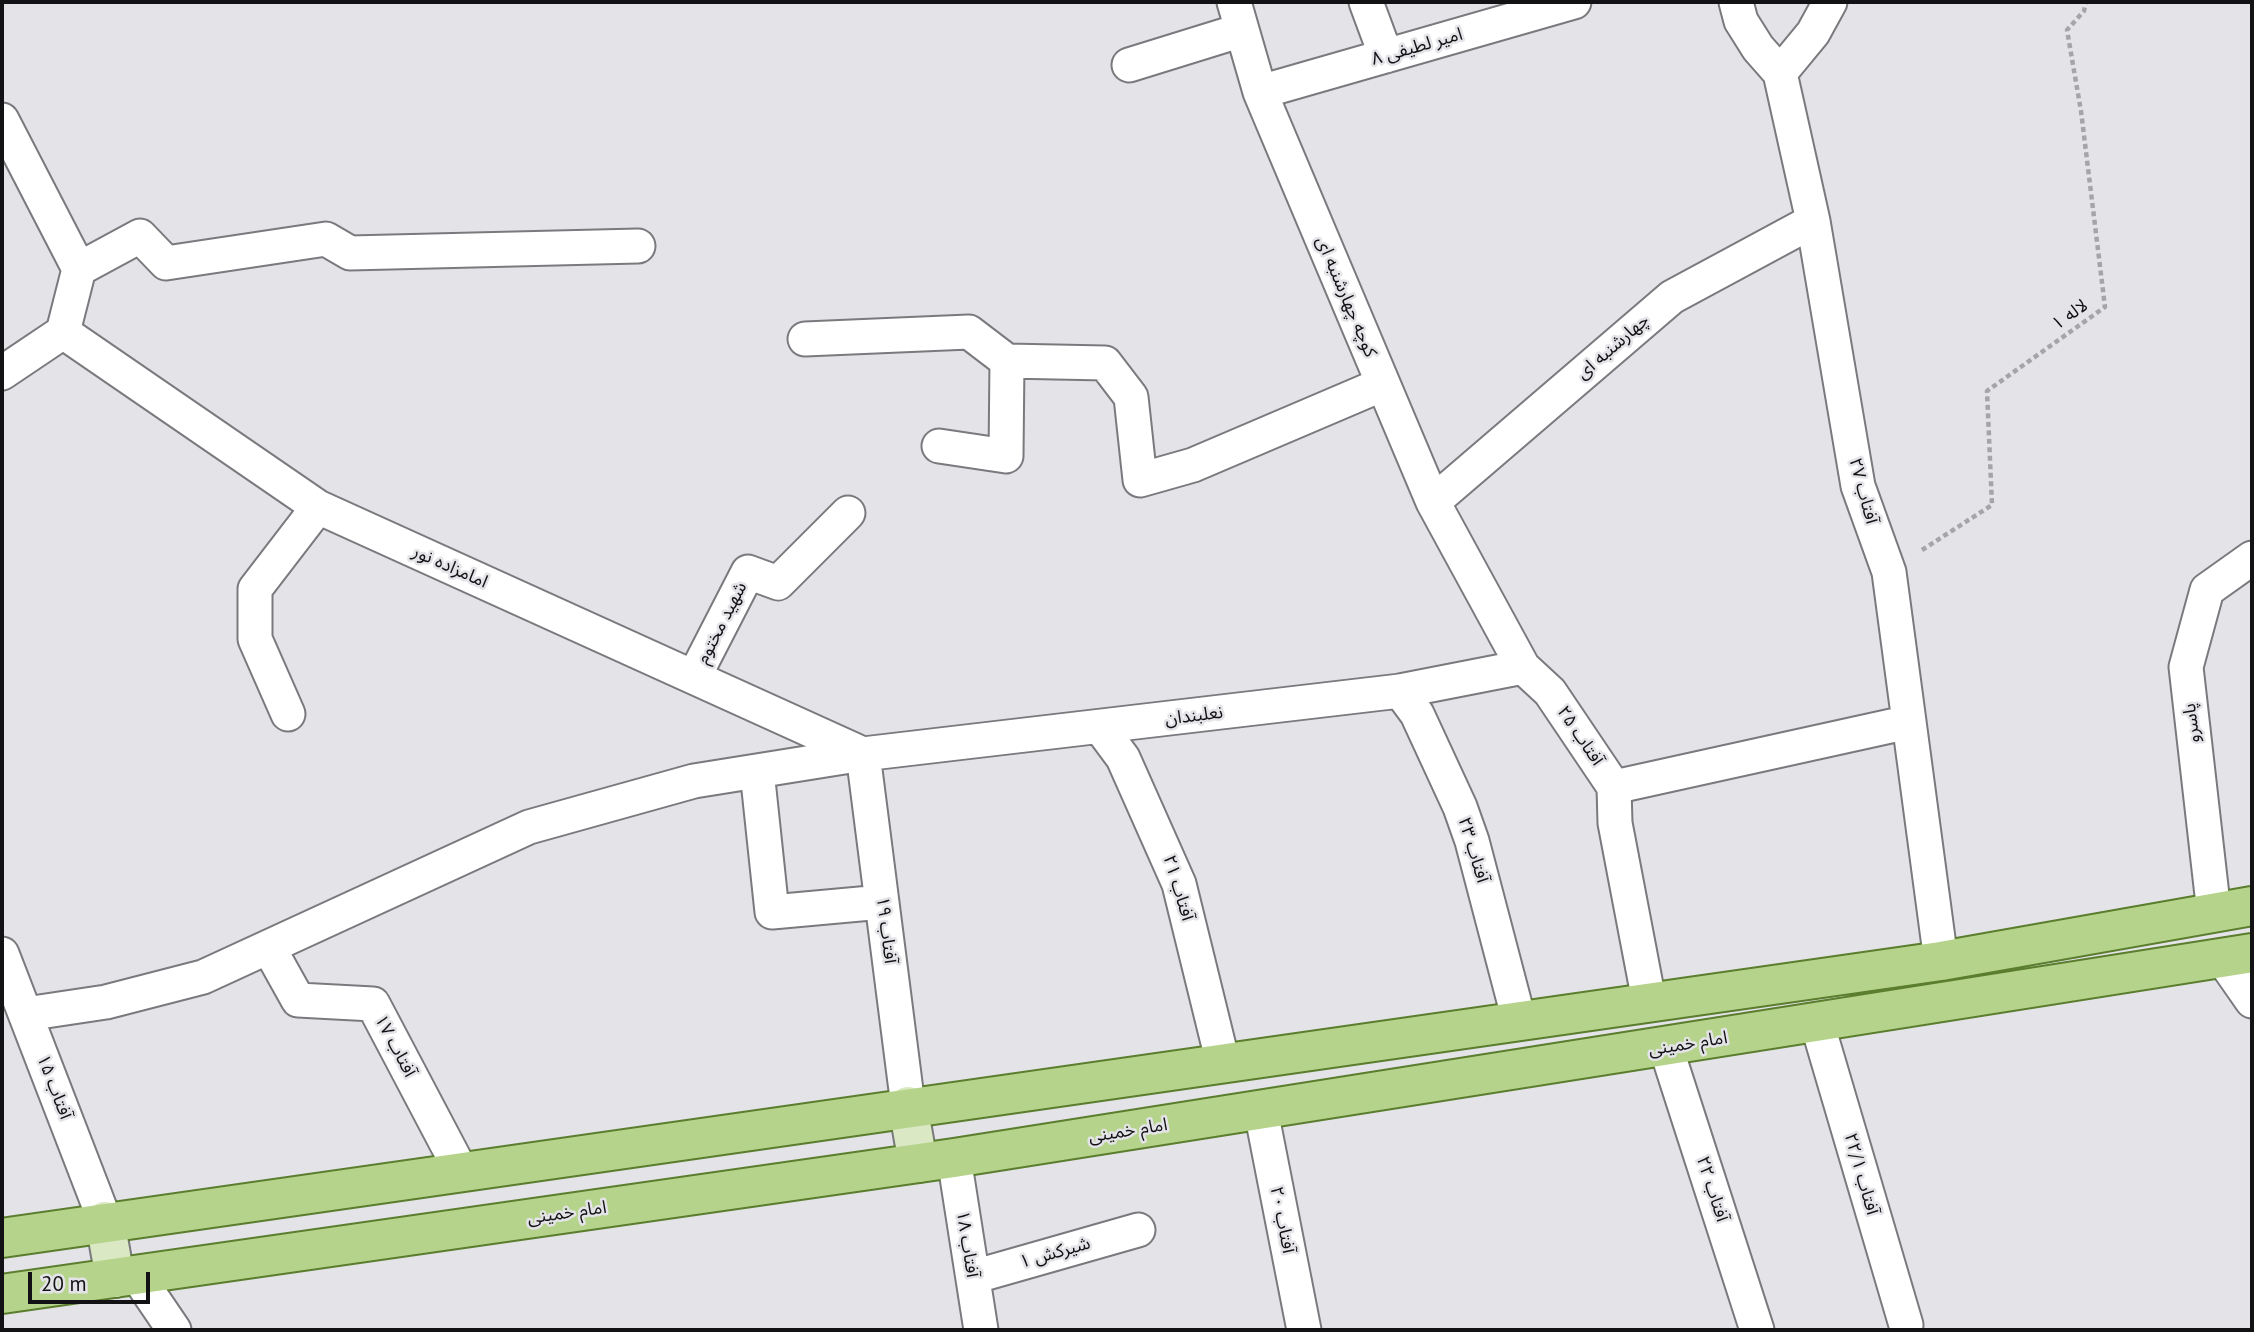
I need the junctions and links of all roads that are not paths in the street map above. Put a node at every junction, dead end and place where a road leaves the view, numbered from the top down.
1 (1366, 2) edge
2 (1574, 2) edge
3 (1736, 2) edge
4 (1830, 2) edge
5 (1539, 6) edge
6 (1238, 16) edge
7 (1386, 56) junction
8 (1129, 65) dead end
9 (1780, 73) junction
10 (1259, 92) junction
11 (2, 120) edge
12 (1813, 221) junction
13 (638, 246) dead end
14 (79, 269) junction
15 (63, 332) junction
16 (805, 339) dead end
17 (1007, 361) junction
18 (2, 373) edge
19 (1383, 384) junction
20 (939, 446) dead end
21 (1433, 502) junction
22 (318, 508) junction
23 (848, 513) dead end
24 (2252, 558) edge
25 (1523, 667) junction
26 (694, 677) junction
27 (1400, 691) junction
28 (288, 714) dead end
29 (1909, 722) junction
30 (1100, 727) junction
31 (863, 754) junction
32 (757, 771) junction
33 (1614, 787) junction
34 (882, 902) junction
35 (2252, 906) edge
36 (2214, 913) junction
37 (269, 948) junction
38 (2, 954) edge
39 (2237, 955) edge
40 (1941, 961) junction
41 (1649, 1001) junction
42 (2252, 1001) edge
43 (26, 1014) junction
44 (1519, 1020) junction
45 (1817, 1023) junction
46 (1666, 1048) junction
47 (1223, 1063) junction
48 (908, 1107) junction
49 (1261, 1111) junction
50 (936, 1161) junction
51 (461, 1171) junction
52 (105, 1221) junction
53 (1138, 1230) dead end
54 (2, 1238) edge
55 (125, 1276) junction
56 (973, 1277) junction
57 (2, 1294) edge
58 (1906, 1325) dead end
59 (174, 1330) edge
60 (981, 1330) edge
61 (1304, 1330) edge
62 (1757, 1330) edge

1 - 7 street
2 - 5 street, ۸ امیر لطیفی
3 - 9 street
4 - 9 street
5 - 7 street, ۸ امیر لطیفی
6 - 8 street
6 - 10 street
7 - 10 street, ۸ امیر لطیفی
9 - 12 street, آفتاب ۲۷
10 - 19 street, کوچه چهارشنبه ای
11 - 14 street
12 - 21 street, چهارشنبه ای
12 - 29 street, آفتاب ۲۷
13 - 14 street
14 - 15 street
15 - 18 street
15 - 22 street, امامزاده نور
16 - 17 street
17 - 19 street
17 - 20 street
19 - 21 street, کوچه چهارشنبه ای
21 - 25 street, آفتاب ۲۵
22 - 26 street, امامزاده نور
22 - 28 street
23 - 26 street, شهید مختوم
24 - 36 street, پاسرو
25 - 27 street, نعلبندان
25 - 33 street, آفتاب ۲۵
26 - 31 street, امامزاده نور
27 - 30 street, نعلبندان
27 - 44 street, آفتاب ۲۳
29 - 33 street
29 - 40 street, آفتاب ۲۷
30 - 31 street, نعلبندان
30 - 47 street, آفتاب ۲۱
31 - 32 street, نعلبندان
31 - 34 street, ۱۹ آفتاب
32 - 34 street
32 - 37 street, نعلبندان
33 - 41 street
34 - 48 street, ۱۹ آفتاب
35 - 36 main road
36 - 40 main road
37 - 43 street, نعلبندان
37 - 51 street, ۱۷ آفتاب
38 - 43 street, آفتاب ۱۵
39 - 42 street
39 - 45 main road, امام خمینی
40 - 41 main road
41 - 44 main road
43 - 52 street, آفتاب ۱۵
44 - 47 main road
45 - 46 main road, امام خمینی
45 - 58 street, آفتاب ۲۲/۱
46 - 49 main road, امام خمینی
46 - 62 street, آفتاب ۲۲
47 - 48 main road
48 - 50 main road
48 - 51 main road
49 - 50 main road, امام خمینی
49 - 61 street, ۲۰ آفتاب
50 - 55 main road, امام خمینی
50 - 56 street, آفتاب ۱۸
51 - 52 main road
52 - 54 main road
52 - 55 main road
53 - 56 street, شیرکش ۱
55 - 57 main road, امام خمینی
55 - 59 street
56 - 60 street, آفتاب ۱۸

